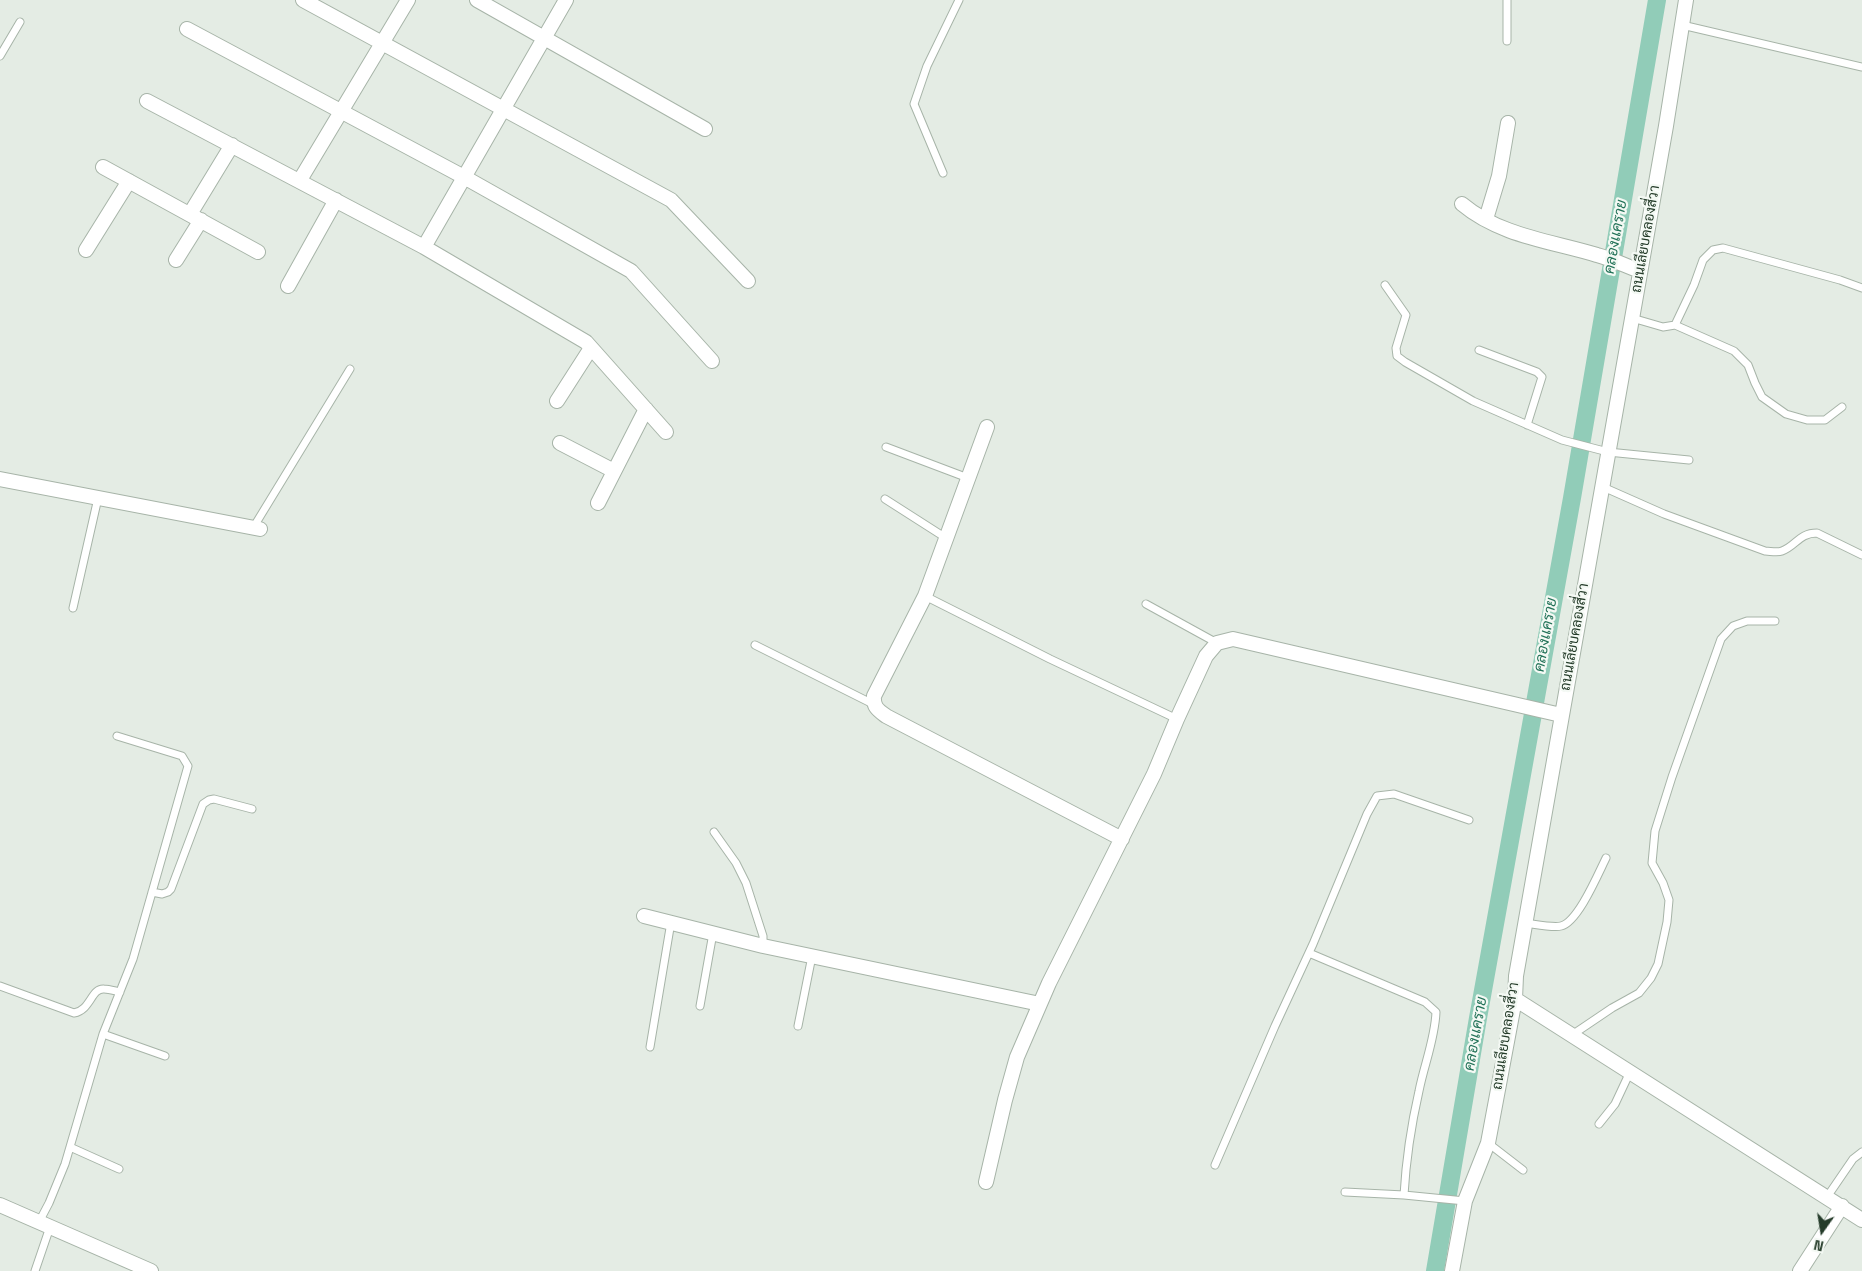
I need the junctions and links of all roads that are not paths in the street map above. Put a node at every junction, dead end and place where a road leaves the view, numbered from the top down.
1 (303, 0) edge
2 (408, 0) edge
3 (477, 0) edge
4 (566, 0) edge
5 (959, 0) edge
6 (1507, 0) edge
7 (1686, 0) edge
8 (20, 22) dead end
9 (1682, 25) junction
10 (187, 29) dead end
11 (544, 38) junction
12 (1507, 41) dead end
13 (382, 43) junction
14 (0, 56) edge
15 (1862, 67) edge
16 (147, 101) dead end
17 (504, 109) junction
18 (341, 111) junction
19 (1508, 123) dead end
20 (705, 129) dead end
21 (232, 145) junction
22 (103, 167) dead end
23 (943, 173) dead end
24 (464, 177) junction
25 (300, 180) junction
26 (129, 181) junction
27 (336, 200) junction
28 (1462, 204) dead end
29 (196, 217) junction
30 (1486, 219) junction
31 (424, 247) junction
32 (86, 250) dead end
33 (258, 252) dead end
34 (176, 260) dead end
35 (1640, 272) junction
36 (748, 281) dead end
37 (1385, 285) dead end
38 (288, 286) dead end
39 (1862, 288) edge
40 (1632, 318) junction
41 (1675, 325) junction
42 (591, 348) junction
43 (1479, 350) dead end
44 (712, 360) dead end
45 (350, 369) dead end
46 (557, 401) dead end
47 (1842, 407) dead end
48 (646, 409) junction
49 (1527, 425) junction
50 (987, 427) dead end
51 (666, 432) dead end
52 (560, 443) dead end
53 (886, 447) dead end
54 (1608, 452) junction
55 (1689, 460) dead end
56 (614, 471) junction
57 (968, 478) junction
58 (0, 479) edge
59 (1602, 487) junction
60 (98, 498) junction
61 (885, 499) dead end
62 (598, 503) dead end
63 (256, 529) joint
64 (946, 538) junction
65 (1862, 555) edge
66 (925, 596) junction
67 (1146, 604) dead end
68 (73, 608) dead end
69 (1775, 621) dead end
70 (1217, 643) junction
71 (755, 645) dead end
72 (873, 704) junction
73 (1560, 715) junction
74 (1177, 719) junction
75 (117, 736) dead end
76 (252, 809) dead end
77 (1469, 820) dead end
78 (714, 832) dead end
79 (1122, 839) junction
80 (1606, 858) dead end
81 (152, 892) junction
82 (644, 916) dead end
83 (671, 922) junction
84 (1525, 923) junction
85 (713, 933) junction
86 (763, 946) junction
87 (1309, 953) junction
88 (812, 956) junction
89 (0, 986) edge
90 (120, 992) junction
91 (1515, 999) junction
92 (1040, 1004) junction
93 (700, 1006) dead end
94 (798, 1026) dead end
95 (103, 1034) junction
96 (1572, 1035) junction
97 (650, 1046) dead end
98 (165, 1056) dead end
99 (1630, 1072) junction
100 (1599, 1124) dead end
101 (1488, 1143) junction
102 (70, 1147) junction
103 (1862, 1152) edge
104 (1215, 1165) dead end
105 (119, 1169) dead end
106 (1523, 1170) dead end
107 (986, 1182) dead end
108 (1345, 1192) dead end
109 (1404, 1195) junction
110 (1827, 1197) junction
111 (1458, 1201) junction
112 (0, 1205) edge
113 (1842, 1206) junction
114 (1862, 1220) edge
115 (45, 1224) junction
116 (34, 1271) edge
117 (151, 1271) edge
118 (1452, 1271) edge
119 (1800, 1271) edge

1 - 13 street
2 - 13 street
3 - 11 street
4 - 11 street
5 - 23 lane
6 - 12 lane
7 - 9 street, ถนนเลียบคลองสี่วา
8 - 14 lane
9 - 15 lane
9 - 35 street, ถนนเลียบคลองสี่วา
10 - 18 street
11 - 17 street
11 - 20 street
13 - 17 street
13 - 18 street
16 - 21 street
17 - 24 street
17 - 36 street
18 - 24 street
18 - 25 street
19 - 30 street
21 - 25 street
21 - 29 street
22 - 26 street
24 - 31 street
24 - 44 street
25 - 27 street
26 - 29 street
26 - 32 street
27 - 31 street
27 - 38 street
28 - 30 street
29 - 33 street
29 - 34 street
30 - 35 street
31 - 42 street
35 - 40 street, ถนนเลียบคลองสี่วา
37 - 49 lane
39 - 41 lane
40 - 41 lane
40 - 54 street, ถนนเลียบคลองสี่วา
41 - 47 lane
42 - 46 street
42 - 48 street
43 - 49 lane
45 - 63 lane
48 - 51 street
48 - 56 street
49 - 54 lane
50 - 57 street
52 - 56 street
53 - 57 lane
54 - 55 lane
54 - 59 street, ถนนเลียบคลองสี่วา
56 - 62 street
57 - 64 street
58 - 60 street
59 - 65 lane
59 - 73 street, ถนนเลียบคลองสี่วา
60 - 63 street
60 - 68 lane
61 - 64 lane
64 - 66 street
66 - 72 street
66 - 74 lane
67 - 70 lane
69 - 96 lane
70 - 73 street
70 - 74 street
71 - 72 lane
72 - 79 street
73 - 84 street, ถนนเลียบคลองสี่วา
74 - 79 street
75 - 81 lane
76 - 81 lane
77 - 87 lane
78 - 86 lane
79 - 92 street
80 - 84 lane
81 - 90 lane
82 - 83 street
83 - 85 street
83 - 97 lane
84 - 91 street, ถนนเลียบคลองสี่วา
85 - 86 street
85 - 93 lane
86 - 88 street
87 - 104 lane
87 - 109 lane
88 - 92 street
88 - 94 lane
89 - 90 lane
90 - 95 lane
91 - 96 street
91 - 101 street, ถนนเลียบคลองสี่วา
92 - 107 street
95 - 98 lane
95 - 102 lane
96 - 99 street
99 - 100 lane
99 - 110 street
101 - 106 lane
101 - 111 street, ถนนเลียบคลองสี่วา
102 - 105 lane
102 - 115 lane
103 - 110 lane
108 - 109 lane
109 - 111 lane
110 - 113 street
111 - 118 street, ถนนเลียบคลองสี่วา
112 - 115 street
113 - 114 street
113 - 119 street
115 - 116 lane
115 - 117 street

